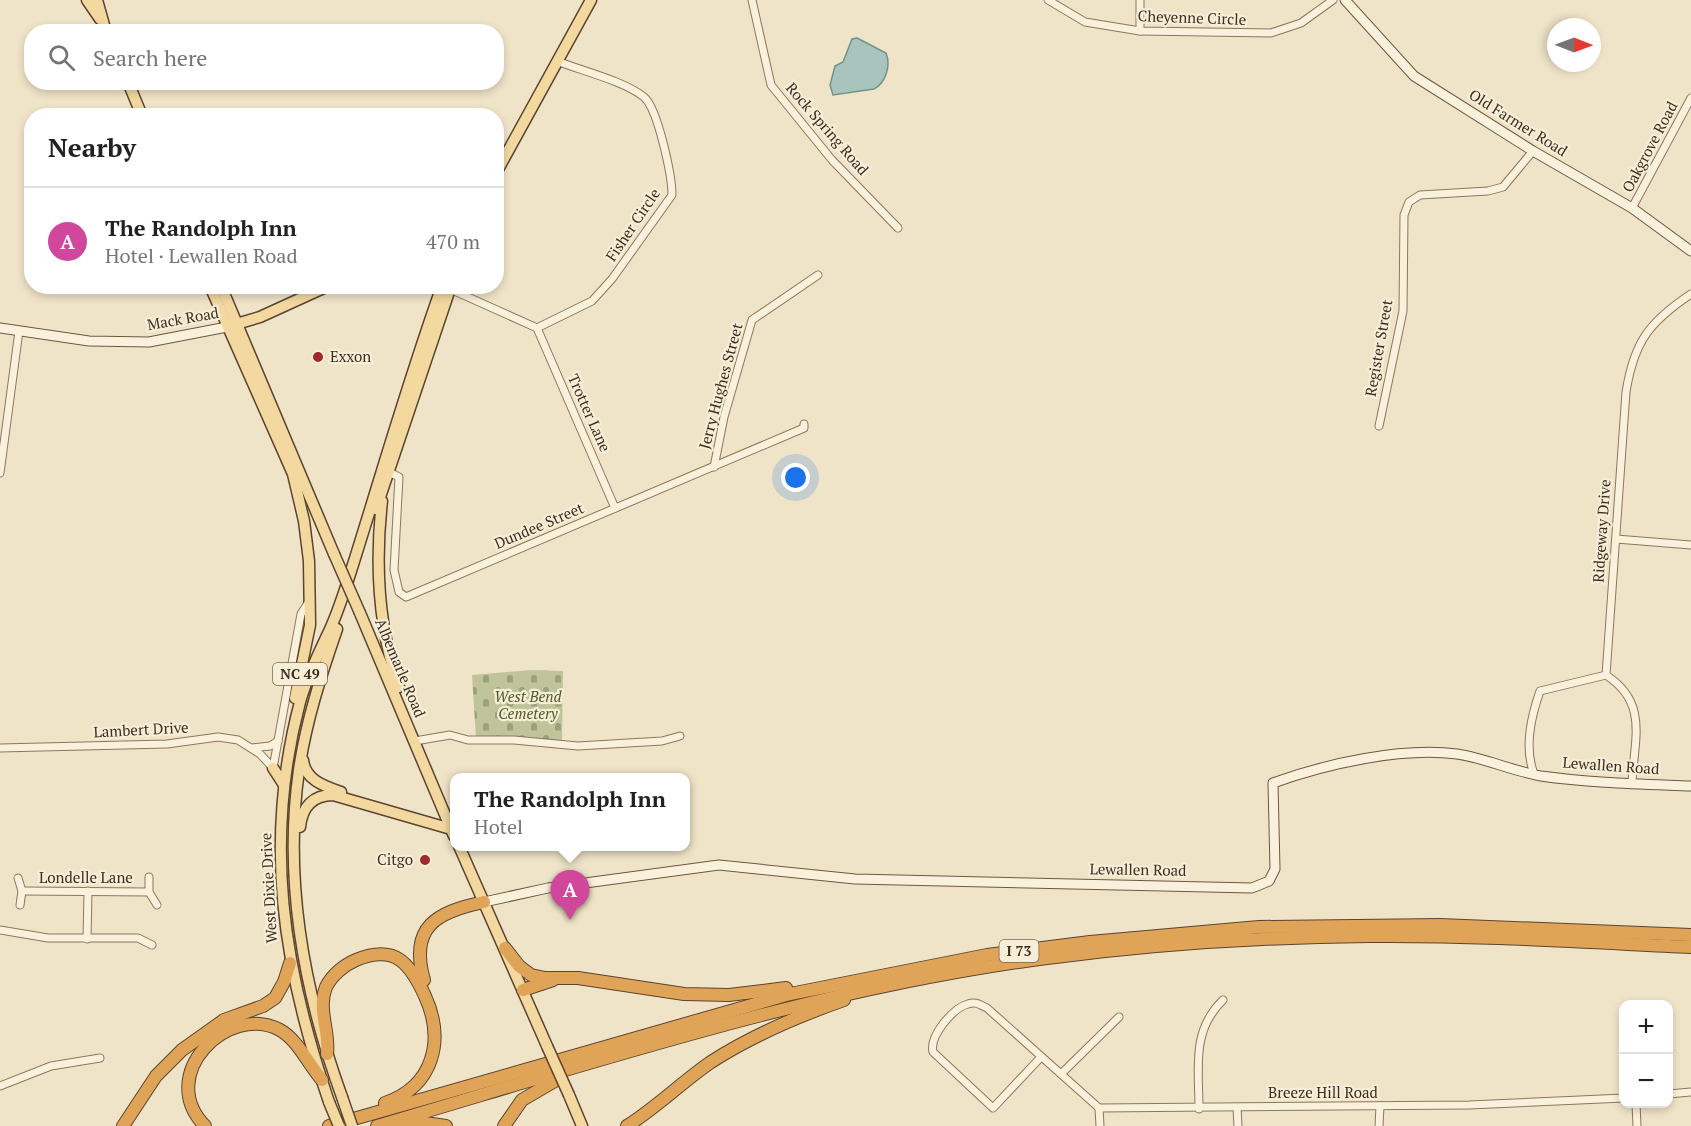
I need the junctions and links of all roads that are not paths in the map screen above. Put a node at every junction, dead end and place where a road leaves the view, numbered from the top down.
1 (87, 0) edge
2 (97, 0) edge
3 (591, 0) edge
4 (752, 0) edge
5 (1048, 0) edge
6 (1140, 0) edge
7 (1333, 0) edge
8 (1345, 0) edge
9 (102, 24) edge
10 (103, 24) edge
11 (1140, 31) junction
12 (557, 62) junction
13 (131, 90) edge
14 (1691, 98) edge
15 (139, 108) edge
16 (1533, 151) junction
17 (504, 158) edge
18 (1632, 208) junction
19 (898, 228) dead end
20 (1691, 251) edge
21 (818, 275) dead end
22 (215, 294) edge
23 (223, 294) edge
24 (310, 294) edge
25 (444, 294) edge
26 (445, 294) edge
27 (462, 294) edge
28 (1691, 294) edge
29 (232, 325) junction
30 (0, 328) edge
31 (537, 328) junction
32 (19, 331) junction
33 (804, 424) dead end
34 (1379, 426) dead end
35 (714, 467) junction
36 (389, 472) junction
37 (0, 473) edge
38 (292, 474) junction
39 (383, 489) junction
40 (615, 508) junction
41 (316, 512) junction
42 (1616, 538) junction
43 (1691, 545) edge
44 (310, 600) junction
45 (327, 646) junction
46 (1606, 675) junction
47 (402, 711) junction
48 (680, 735) dead end
49 (278, 741) junction
50 (415, 741) junction
51 (0, 748) edge
52 (250, 748) junction
53 (290, 748) junction
54 (302, 753) junction
55 (273, 768) junction
56 (1534, 774) junction
57 (1632, 783) junction
58 (284, 785) junction
59 (1691, 786) edge
60 (354, 799) junction
61 (450, 825) edge
62 (450, 831) edge
63 (461, 851) edge
64 (294, 853) junction
65 (149, 877) dead end
66 (18, 878) dead end
67 (22, 891) junction
68 (88, 891) junction
69 (149, 892) junction
70 (484, 902) junction
71 (20, 905) dead end
72 (157, 905) dead end
73 (0, 930) edge
74 (1691, 935) edge
75 (87, 939) junction
76 (152, 945) dead end
77 (1691, 947) edge
78 (505, 948) junction
79 (290, 963) junction
80 (560, 978) junction
81 (858, 978) junction
82 (885, 986) junction
83 (523, 990) junction
84 (1223, 1000) dead end
85 (429, 1003) junction
86 (1119, 1017) dead end
87 (327, 1054) junction
88 (1041, 1057) junction
89 (100, 1058) dead end
90 (599, 1060) junction
91 (1062, 1074) junction
92 (322, 1080) junction
93 (0, 1086) edge
94 (1691, 1092) edge
95 (1673, 1094) edge
96 (1619, 1098) edge
97 (1380, 1106) junction
98 (1099, 1108) junction
99 (1199, 1108) junction
100 (1238, 1108) junction
101 (1636, 1108) edge
102 (367, 1115) junction
103 (640, 1121) edge
104 (123, 1126) edge
105 (205, 1126) edge
106 (329, 1126) edge
107 (339, 1126) edge
108 (352, 1126) edge
109 (377, 1126) edge
110 (399, 1126) edge
111 (446, 1126) edge
112 (504, 1126) edge
113 (582, 1126) edge
114 (627, 1126) edge
115 (1100, 1126) edge
116 (1238, 1126) edge
117 (1379, 1126) edge
118 (1637, 1126) edge

1 - 9 main road
2 - 10 main road
3 - 12 main road
4 - 19 street, Rock Spring Road
5 - 11 street, Cheyenne Circle
6 - 11 street
7 - 11 street, Cheyenne Circle
8 - 16 street, Old Farmer Road
12 - 17 main road
12 - 31 street, Fisher Circle
13 - 15 main road
14 - 18 street, Oakgrove Road
16 - 18 street, Old Farmer Road
16 - 34 street, Register Street
18 - 20 street, Old Farmer Road
21 - 35 street, Jerry Hughes Street
22 - 29 main road, NC 49
23 - 29 main road, NC 49
24 - 29 main road, Mack Road
25 - 45 main road
26 - 36 main road
27 - 31 street
28 - 42 street, Ridgeway Drive
29 - 32 street, Mack Road
29 - 38 main road, NC 49
29 - 41 main road, Albemarle Road / NC 49
30 - 32 street, Mack Road
31 - 40 street, Trotter Lane
32 - 37 street
33 - 35 street, Dundee Street
35 - 40 street, Dundee Street
36 - 39 main road
36 - 40 street, Dundee Street
38 - 41 main road, Albemarle Road
38 - 44 main road, NC 49
39 - 45 main road
39 - 47 main road
41 - 47 main road, Albemarle Road, bridge
42 - 43 street
42 - 46 street, Ridgeway Drive
44 - 49 street
44 - 53 main road, NC 49
45 - 53 main road, West Dixie Drive
45 - 54 main road, West Dixie Drive
46 - 56 street
46 - 57 street
47 - 50 main road, Albemarle Road
48 - 50 street
49 - 52 street
49 - 55 street
50 - 61 main road, Albemarle Road
51 - 52 street, Lambert Drive
52 - 55 street, Lambert Drive
53 - 58 main road, West Dixie Drive
54 - 60 main road
54 - 64 main road, West Dixie Drive
55 - 58 main road
56 - 57 street, Lewallen Road
56 - 70 street, Lewallen Road
57 - 59 street, Lewallen Road
58 - 79 main road, West Dixie Drive
60 - 62 main road
60 - 64 main road
63 - 70 main road
64 - 87 main road, West Dixie Drive
65 - 69 street
66 - 67 street
67 - 68 street, Londelle Lane
67 - 71 street
68 - 69 street, Londelle Lane
68 - 75 street
69 - 72 street
70 - 78 main road
70 - 85 highway
73 - 75 street
74 - 81 highway, I 73
75 - 76 street
77 - 82 highway, I 73
78 - 80 highway
78 - 83 main road
79 - 92 main road, West Dixie Drive
79 - 104 highway
80 - 81 highway
80 - 83 highway
81 - 102 highway, I 73
82 - 90 highway, I 73
82 - 103 highway
83 - 113 main road, bridge
84 - 99 street
85 - 87 highway
85 - 102 highway
86 - 91 street
87 - 108 main road, West Dixie Drive, bridge
88 - 88 street
88 - 91 street
89 - 93 street
90 - 109 highway, I 73
90 - 112 highway
91 - 98 street
92 - 105 highway
92 - 107 main road, West Dixie Drive, bridge
94 - 95 street
96 - 97 street, Breeze Hill Road
97 - 100 street, Breeze Hill Road
97 - 117 street
98 - 99 street, Breeze Hill Road
98 - 115 street
99 - 100 street, Breeze Hill Road
100 - 116 street
101 - 118 street
102 - 106 highway, I 73
103 - 114 highway
110 - 111 highway

